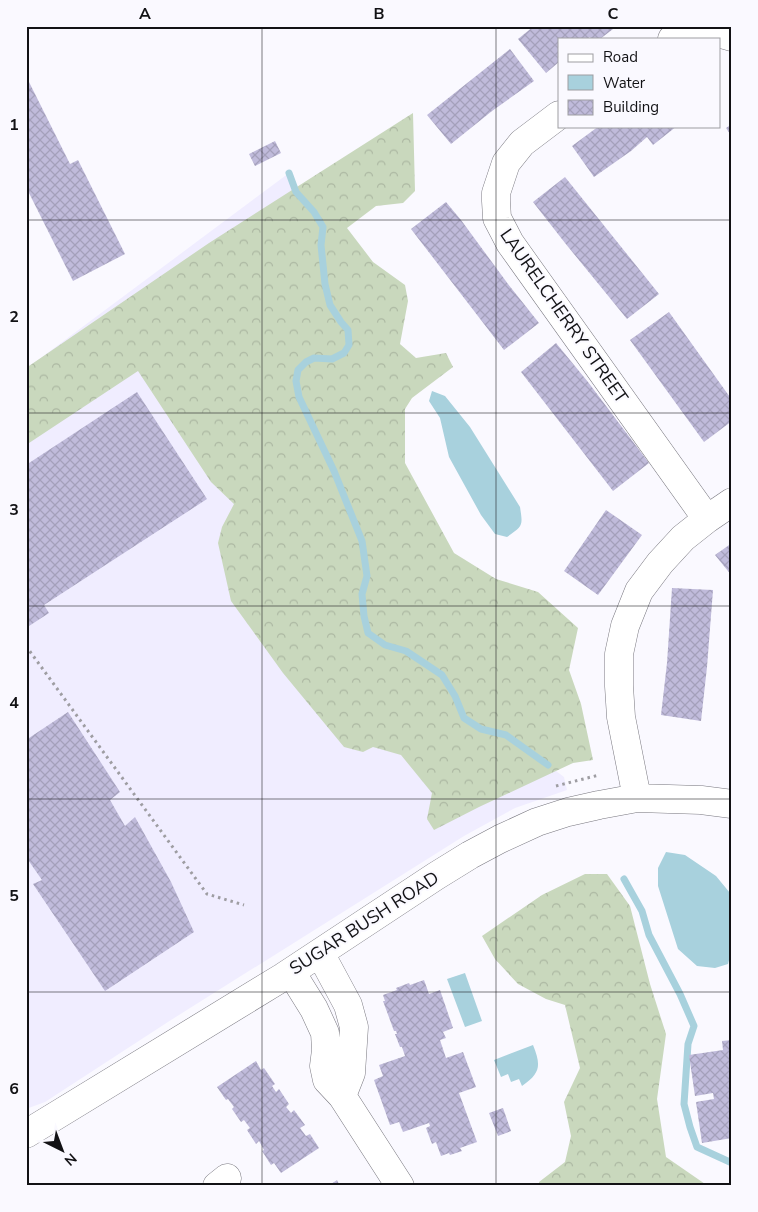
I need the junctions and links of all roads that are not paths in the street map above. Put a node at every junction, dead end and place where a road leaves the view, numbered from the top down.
1 (732, 37) edge
2 (674, 38) edge
3 (558, 116) edge
4 (732, 502) edge
5 (707, 519) junction
6 (637, 798) junction
7 (732, 804) edge
8 (320, 953) junction
9 (291, 972) junction
10 (342, 1096) junction
11 (26, 1134) edge
12 (400, 1186) edge

1 - 2 street
3 - 5 street, LAURELCHERRY STREET
4 - 5 street
5 - 6 street
6 - 7 street, SUGAR BUSH ROAD
6 - 8 street, SUGAR BUSH ROAD
8 - 9 street, SUGAR BUSH ROAD
8 - 10 street
9 - 10 street
9 - 11 street, SUGAR BUSH ROAD
10 - 12 street

